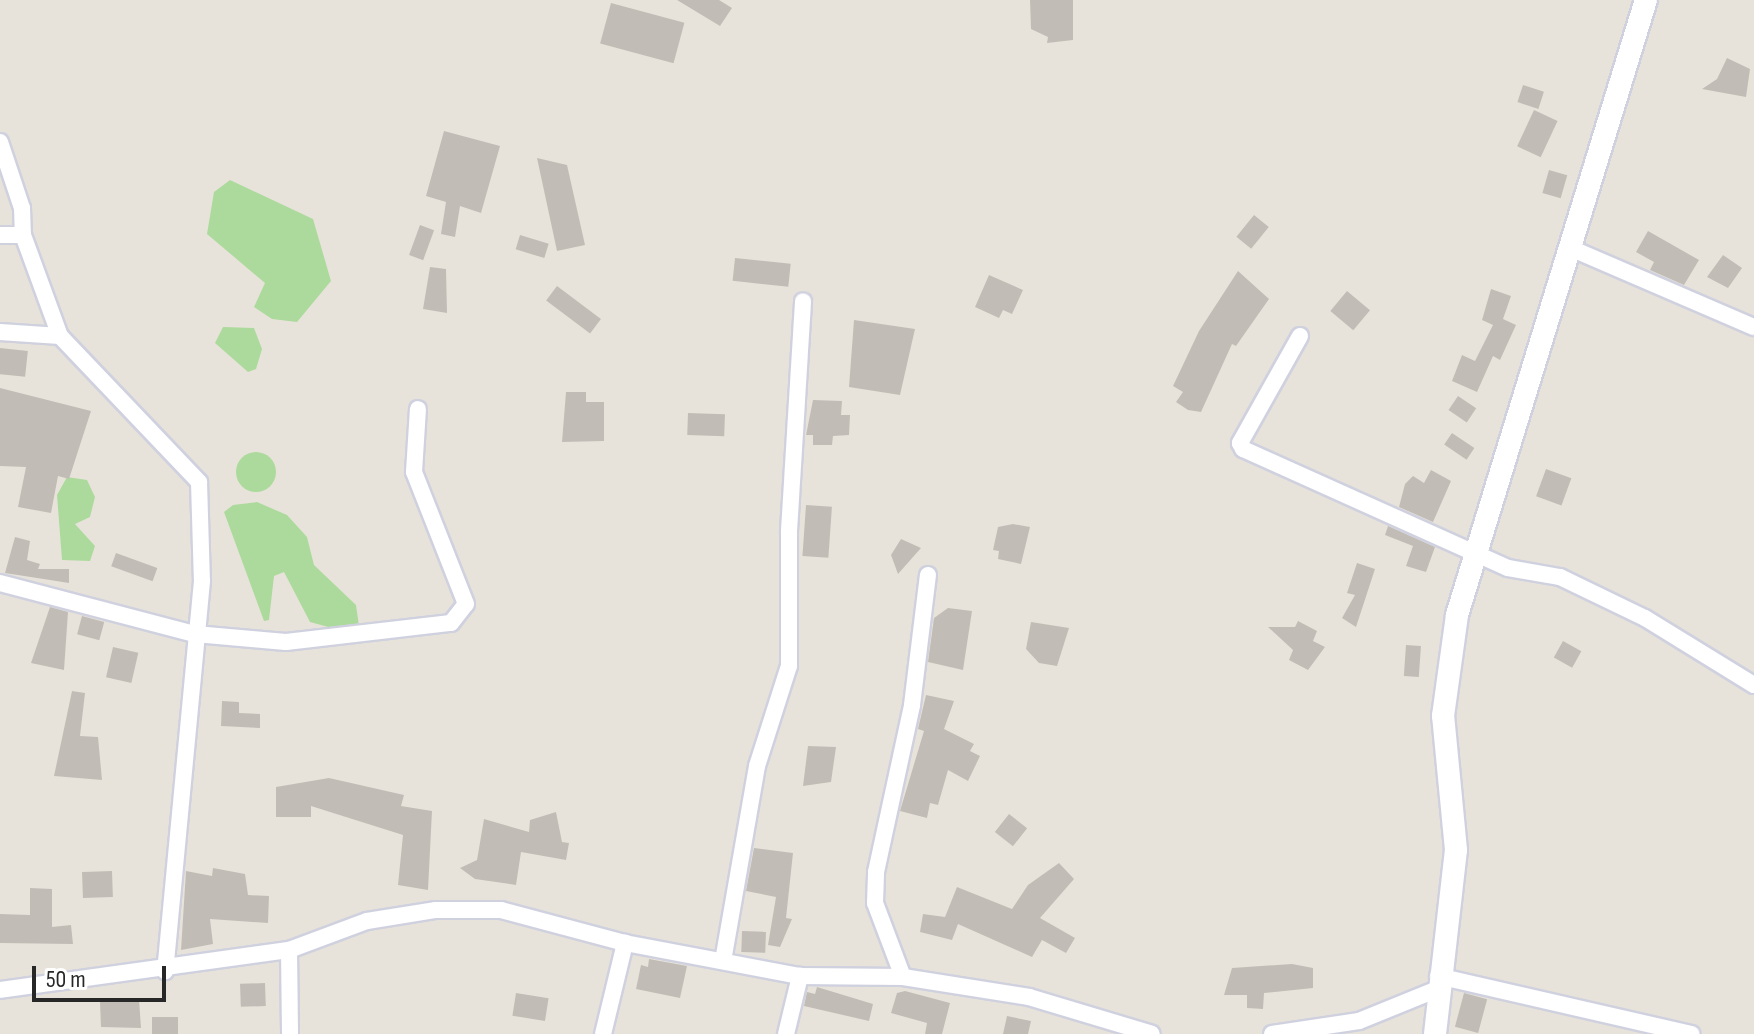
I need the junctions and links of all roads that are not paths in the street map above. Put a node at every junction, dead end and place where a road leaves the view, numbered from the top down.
1 (1646, 0) edge
2 (0, 142) edge
3 (0, 235) edge
4 (23, 235) junction
5 (1568, 247) junction
6 (803, 301) dead end
7 (1754, 327) edge
8 (0, 332) edge
9 (60, 336) junction
10 (1300, 336) dead end
11 (418, 409) dead end
12 (1476, 553) junction
13 (928, 575) dead end
14 (0, 583) edge
15 (195, 634) junction
16 (1754, 685) edge
17 (625, 943) junction
18 (289, 950) junction
19 (723, 961) junction
20 (165, 971) junction
21 (800, 976) junction
22 (903, 977) junction
23 (1438, 982) junction
24 (0, 990) edge
25 (290, 1034) edge
26 (603, 1034) edge
27 (786, 1034) edge
28 (1152, 1034) edge
29 (1272, 1034) edge
30 (1435, 1034) edge
31 (1691, 1034) edge

1 - 5 street
2 - 4 street
3 - 4 street
4 - 9 street
5 - 7 street
5 - 12 street
6 - 19 street
8 - 9 street
9 - 15 street
10 - 12 street
11 - 15 street
12 - 16 street
12 - 23 street
13 - 22 street
14 - 15 street
15 - 20 street
17 - 18 street
17 - 19 street
17 - 26 street
18 - 20 street
18 - 25 street
19 - 21 street
20 - 24 street
21 - 22 street
21 - 27 street
22 - 28 street
23 - 29 street
23 - 30 street
23 - 31 street

